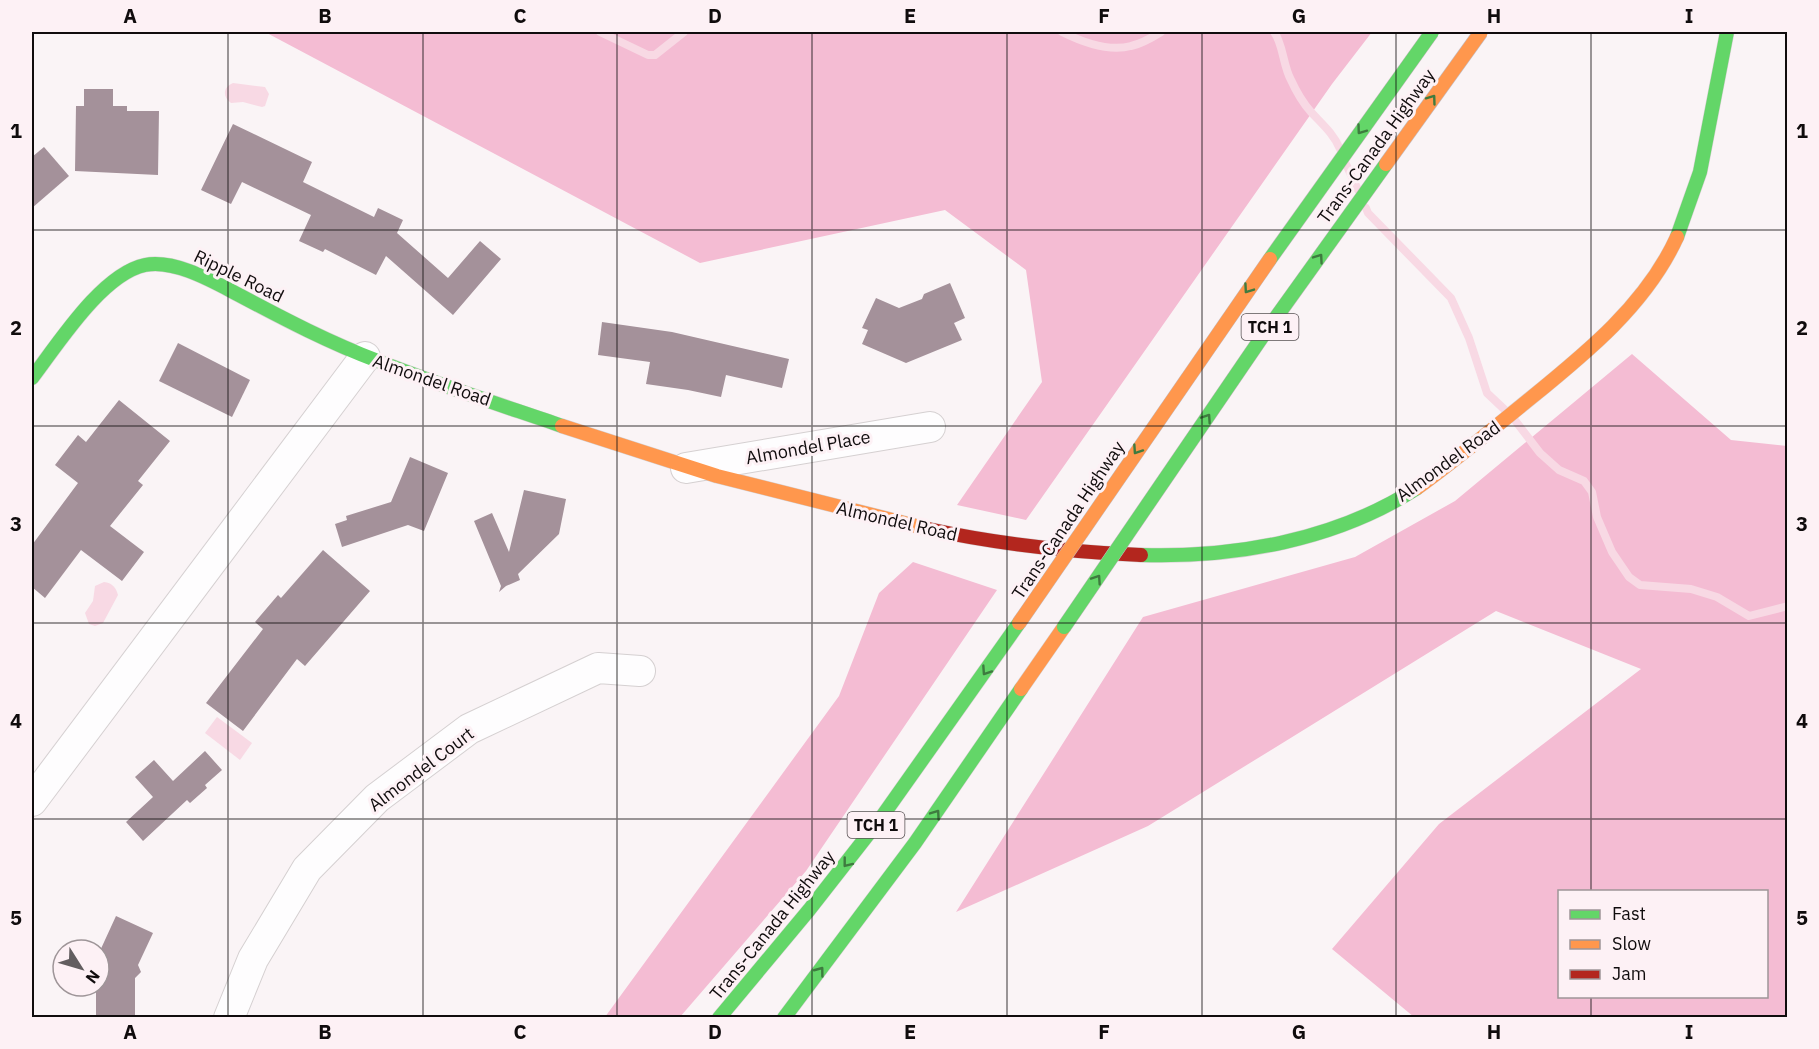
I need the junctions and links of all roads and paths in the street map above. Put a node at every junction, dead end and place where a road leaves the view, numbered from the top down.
1 (1432, 32) edge
2 (1481, 32) edge
3 (1726, 32) edge
4 (365, 357) junction
5 (32, 378) edge
6 (930, 427) dead end
7 (686, 468) junction
8 (640, 671) dead end
9 (32, 801) edge
10 (230, 1017) edge
11 (719, 1017) edge
12 (784, 1017) edge

1 -> 11 main road, Trans-Canada Highway / TCH 1, bridge
12 -> 2 main road, Trans-Canada Highway / TCH 1, bridge
3 - 7 main road, Almondel Road
4 - 5 main road, Ripple Road
4 - 7 main road, Almondel Road
4 - 9 street, Almondel Road
6 - 7 street, Almondel Place
8 - 10 street, Almondel Court

